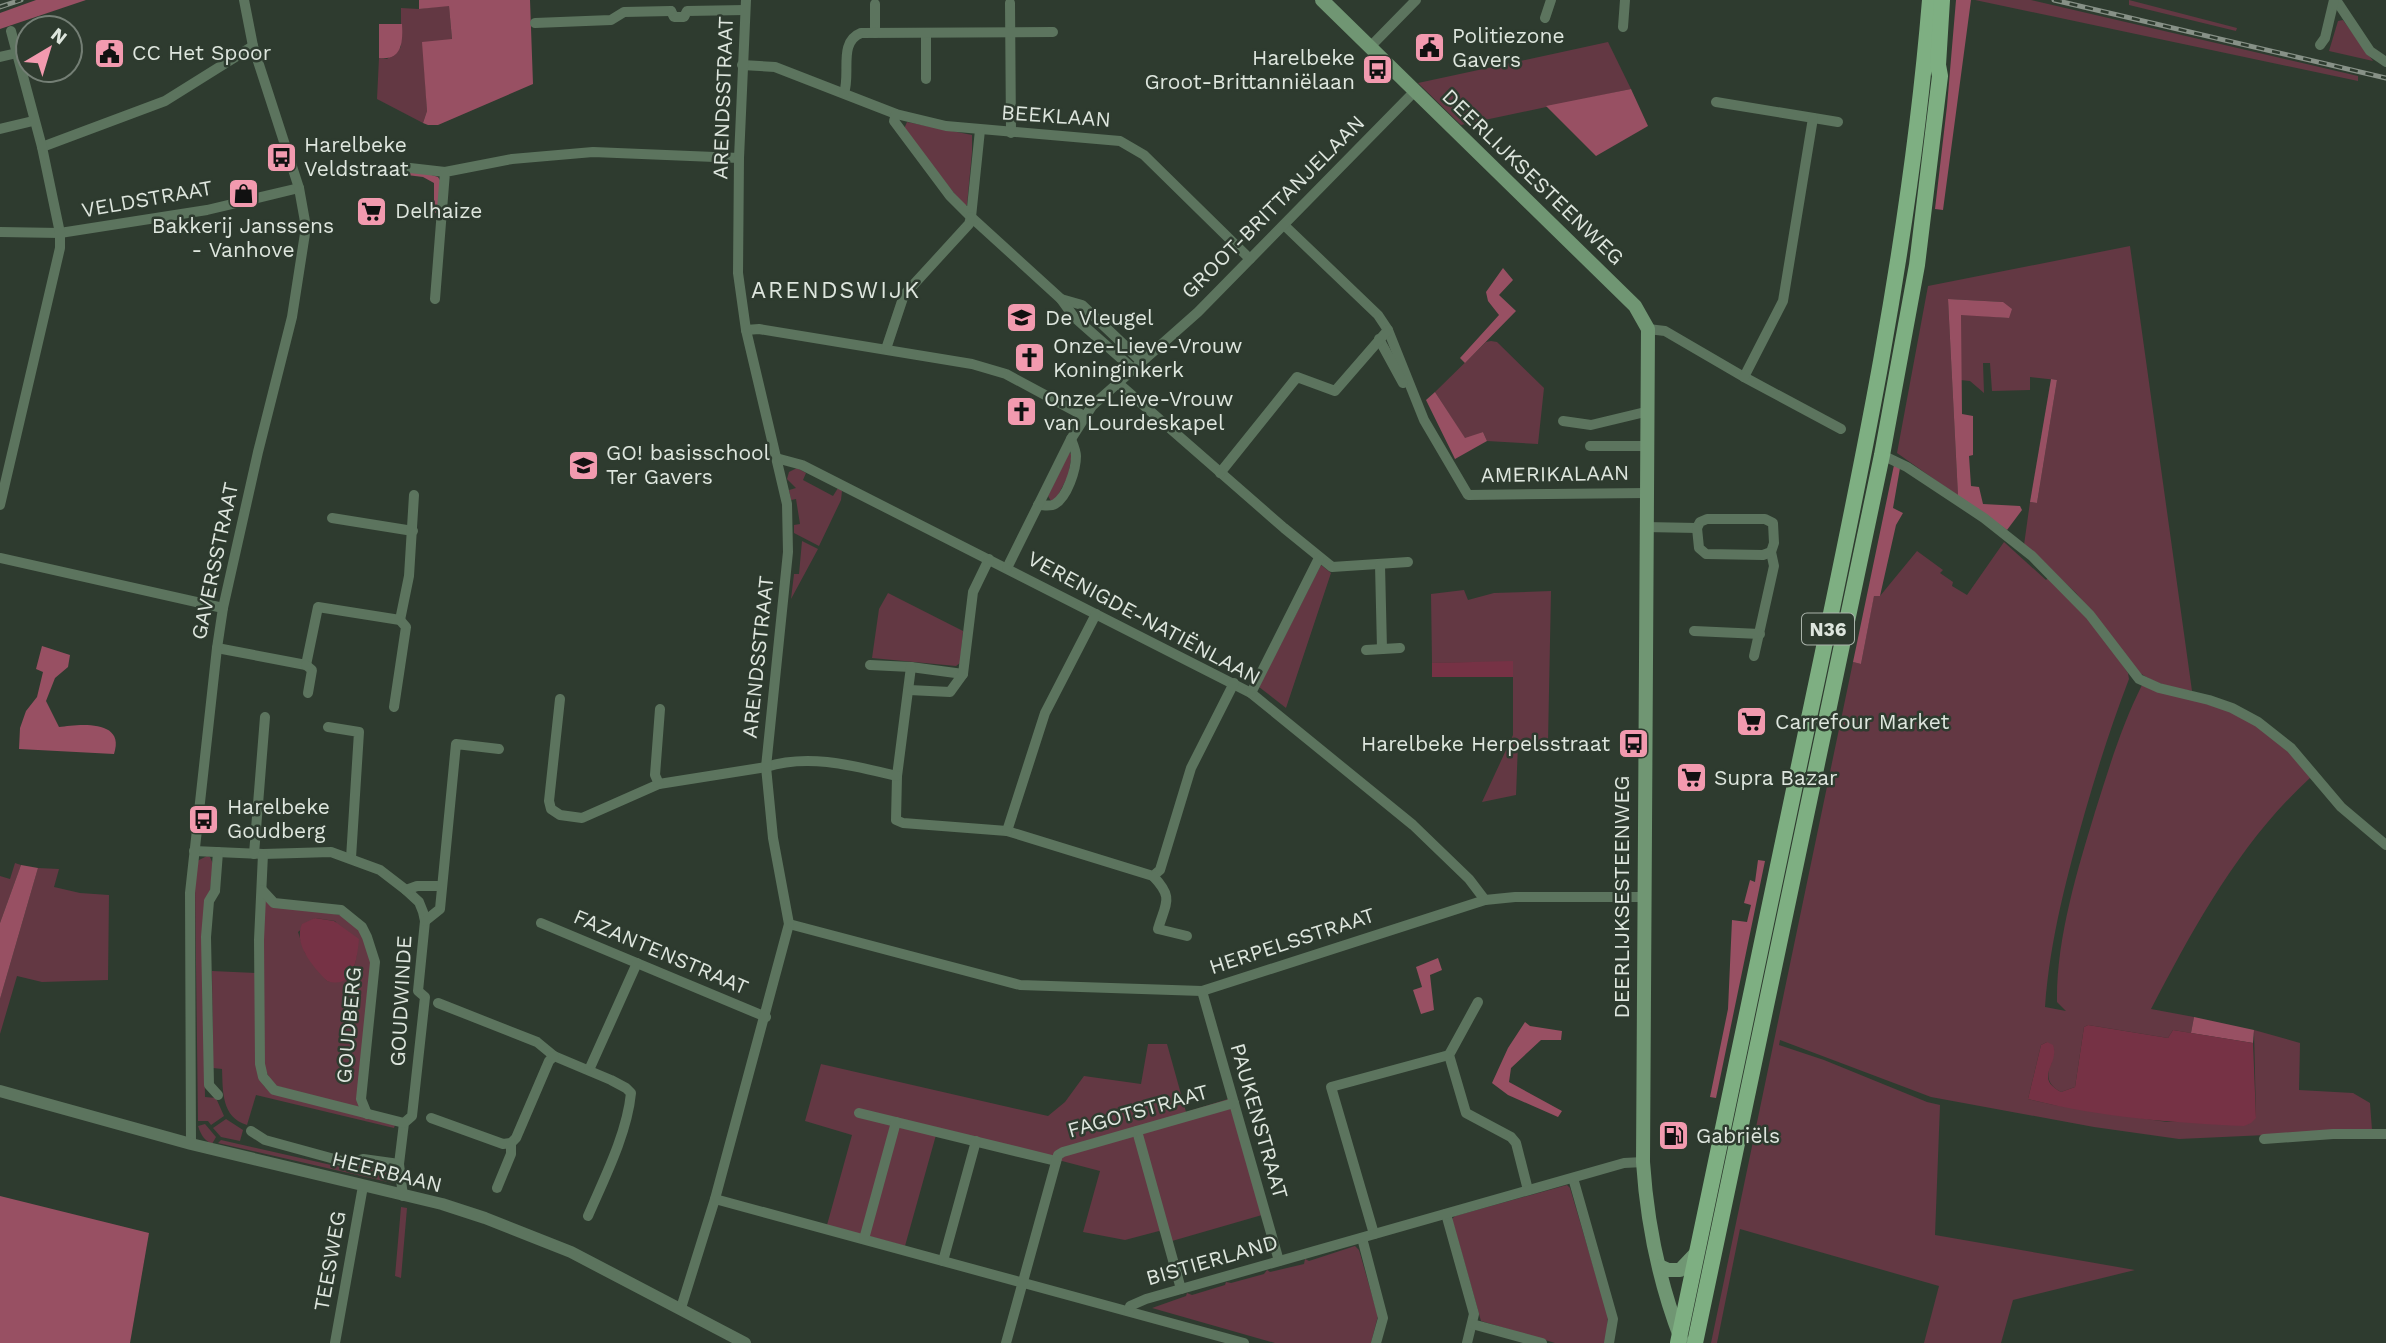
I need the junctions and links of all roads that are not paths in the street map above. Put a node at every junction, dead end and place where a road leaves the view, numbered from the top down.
1 (244, 0) edge
2 (1322, 0) edge
3 (1416, 0) edge
4 (1551, 0) edge
5 (1625, 0) edge
6 (1930, 0) edge
7 (1942, 0) edge
8 (1949, 0) edge
9 (2335, 0) edge
10 (1010, 3) dead end
11 (875, 4) dead end
12 (746, 5) edge
13 (1545, 18) dead end
14 (535, 23) dead end
15 (1623, 27) dead end
16 (11, 31) dead end
17 (1011, 32) junction
18 (1053, 32) dead end
19 (875, 33) junction
20 (926, 33) junction
21 (14, 42) edge
22 (2320, 45) dead end
23 (253, 46) junction
24 (1370, 47) junction
25 (2386, 62) edge
26 (742, 65) junction
27 (1940, 76) junction
28 (926, 79) dead end
29 (24, 84) edge
30 (1415, 91) junction
31 (844, 93) junction
32 (1716, 102) dead end
33 (896, 114) junction
34 (1813, 118) junction
35 (33, 121) junction
36 (1839, 122) dead end
37 (0, 129) edge
38 (980, 130) junction
39 (1012, 133) junction
40 (42, 147) junction
41 (739, 158) junction
42 (410, 168) dead end
43 (445, 172) junction
44 (299, 188) junction
45 (971, 217) junction
46 (1283, 225) junction
47 (0, 233) edge
48 (60, 233) junction
49 (1250, 259) junction
50 (435, 299) dead end
51 (1648, 329) junction
52 (746, 330) junction
53 (1388, 330) junction
54 (1379, 339) junction
55 (886, 349) junction
56 (1137, 365) junction
57 (1744, 377) junction
58 (1118, 383) junction
59 (1647, 413) junction
60 (1084, 416) junction
61 (1424, 420) junction
62 (1563, 421) dead end
63 (1841, 429) dead end
64 (1071, 439) junction
65 (1590, 446) dead end
66 (1646, 446) junction
67 (1882, 455) junction
68 (776, 458) junction
69 (1220, 473) junction
70 (1646, 493) junction
71 (414, 495) dead end
72 (0, 505) edge
73 (1038, 505) junction
74 (332, 518) dead end
75 (1645, 527) junction
76 (1697, 528) junction
77 (413, 531) junction
78 (1772, 552) junction
79 (0, 558) edge
80 (1319, 558) junction
81 (989, 559) junction
82 (1408, 562) dead end
83 (1380, 565) junction
84 (1007, 568) junction
85 (223, 608) junction
86 (1096, 614) junction
87 (400, 620) junction
88 (1694, 631) dead end
89 (1760, 634) junction
90 (217, 648) junction
91 (1400, 648) dead end
92 (1382, 649) junction
93 (1366, 650) dead end
94 (1754, 656) dead end
95 (306, 665) junction
96 (870, 665) dead end
97 (911, 667) junction
98 (963, 674) junction
99 (1234, 683) junction
100 (909, 690) junction
101 (308, 693) dead end
102 (1251, 693) junction
103 (560, 699) dead end
104 (394, 707) dead end
105 (660, 709) dead end
106 (265, 717) dead end
107 (328, 727) dead end
108 (499, 749) dead end
109 (766, 767) junction
110 (897, 776) junction
111 (659, 784) junction
112 (1007, 831) junction
113 (2386, 845) edge
114 (194, 851) junction
115 (218, 852) junction
116 (258, 854) junction
117 (351, 858) junction
118 (1153, 876) junction
119 (442, 886) junction
120 (262, 890) junction
121 (406, 890) junction
122 (1643, 897) junction
123 (1485, 900) junction
124 (425, 921) junction
125 (541, 923) dead end
126 (789, 924) junction
127 (1186, 936) dead end
128 (637, 963) junction
129 (1202, 991) junction
130 (1478, 1002) dead end
131 (438, 1003) dead end
132 (765, 1017) junction
133 (1449, 1055) junction
134 (554, 1056) junction
135 (589, 1070) junction
136 (0, 1091) edge
137 (218, 1095) dead end
138 (1234, 1103) junction
139 (859, 1113) dead end
140 (367, 1114) junction
141 (432, 1118) dead end
142 (896, 1122) junction
143 (404, 1123) junction
144 (251, 1131) dead end
145 (1137, 1131) junction
146 (2386, 1134) edge
147 (2264, 1139) dead end
148 (976, 1141) junction
149 (191, 1143) junction
150 (511, 1143) junction
151 (1056, 1161) junction
152 (1643, 1161) junction
153 (399, 1164) junction
154 (1573, 1178) junction
155 (363, 1186) junction
156 (497, 1188) dead end
157 (1528, 1190) junction
158 (403, 1196) junction
159 (715, 1199) junction
160 (1446, 1214) junction
161 (588, 1216) dead end
162 (1374, 1234) junction
163 (1362, 1238) junction
164 (864, 1239) junction
165 (1698, 1250) junction
166 (943, 1261) junction
167 (1279, 1261) junction
168 (1659, 1266) junction
169 (1023, 1282) junction
170 (1181, 1289) junction
171 (681, 1308) junction
172 (1129, 1311) junction
173 (1472, 1324) junction
174 (1680, 1340) edge
175 (335, 1343) edge
176 (745, 1343) edge
177 (1006, 1343) edge
178 (1244, 1343) edge
179 (1376, 1343) edge
180 (1467, 1343) edge
181 (1542, 1343) edge
182 (1609, 1343) edge
183 (1695, 1343) edge

1 - 23 street, GAVERSSTRAAT
2 - 24 main road, DEERLIJKSESTEENWEG
3 - 24 street
4 - 13 street
5 - 15 street
6 - 165 main road, N36
7 - 27 main road, N36
8 - 27 main road
9 - 22 street
9 - 25 street
10 - 17 street
11 - 19 street
12 - 14 street
12 - 26 street, ARENDSSTRAAT
16 - 21 street
17 - 18 street
17 - 20 street
17 - 39 street
19 - 20 street
19 - 31 street
20 - 28 street
23 - 40 street
23 - 44 street, GAVERSSTRAAT
24 - 30 main road, DEERLIJKSESTEENWEG
26 - 31 street, BEEKLAAN
26 - 41 street, ARENDSSTRAAT
27 - 67 main road, N36
29 - 35 street
30 - 46 street, GROOT-BRITTANJELAAN
30 - 51 main road, DEERLIJKSESTEENWEG
31 - 33 street, BEEKLAAN
32 - 34 street
33 - 38 street, BEEKLAAN
33 - 45 street
34 - 36 street
34 - 57 street
35 - 37 street
35 - 40 street
38 - 39 street, BEEKLAAN
38 - 45 street, BEEKLAAN
39 - 49 street, BEEKLAAN
40 - 48 street
41 - 43 street
41 - 52 street, ARENDSSTRAAT
42 - 43 street
43 - 50 street
44 - 48 street, VELDSTRAAT
44 - 85 street, GAVERSSTRAAT
45 - 55 street
45 - 56 street
46 - 49 street, GROOT-BRITTANJELAAN
46 - 53 street, AMERIKALAAN
47 - 48 street, VELDSTRAAT
48 - 72 street
49 - 56 street, GROOT-BRITTANJELAAN
51 - 57 street
51 - 59 main road, DEERLIJKSESTEENWEG
52 - 55 street
52 - 68 street, ARENDSSTRAAT
53 - 54 street
53 - 61 street, AMERIKALAAN
54 - 61 street, AMERIKALAAN
54 - 69 street
55 - 60 street
56 - 58 street, GROOT-BRITTANJELAAN
57 - 63 street
58 - 60 street, GROOT-BRITTANJELAAN
58 - 69 street
59 - 62 street
59 - 66 main road, DEERLIJKSESTEENWEG
60 - 64 street, GROOT-BRITTANJELAAN
61 - 70 street, AMERIKALAAN
64 - 73 street, GROOT-BRITTANJELAAN
64 - 73 street
65 - 66 street
66 - 70 main road, DEERLIJKSESTEENWEG
67 - 113 street
67 - 183 main road, N36
68 - 81 street, VERENIGDE-NATIËNLAAN
68 - 109 street, ARENDSSTRAAT
69 - 80 street
70 - 75 main road, DEERLIJKSESTEENWEG
71 - 77 street
73 - 84 street, GROOT-BRITTANJELAAN
74 - 77 street
75 - 76 street
75 - 122 main road, DEERLIJKSESTEENWEG
76 - 78 street
76 - 78 street
77 - 87 street
78 - 89 street
79 - 85 street
80 - 83 street
80 - 102 street
81 - 84 street, VERENIGDE-NATIËNLAAN
81 - 98 street
82 - 83 street
83 - 92 street
84 - 86 street, VERENIGDE-NATIËNLAAN
85 - 90 street, GAVERSSTRAAT
86 - 99 street, VERENIGDE-NATIËNLAAN
86 - 112 street
87 - 95 street
87 - 104 street
88 - 89 street
89 - 94 street
90 - 95 street
90 - 114 street, GAVERSSTRAAT
91 - 92 street
92 - 93 street
95 - 101 street
96 - 97 street
97 - 98 street
97 - 100 street
98 - 100 street
99 - 102 street, VERENIGDE-NATIËNLAAN
99 - 118 street
100 - 110 street
102 - 123 street, VERENIGDE-NATIËNLAAN
103 - 111 street
105 - 111 street
106 - 116 street, GOUDBERG
107 - 117 street
108 - 119 street, GOUDWINDE
109 - 110 street
109 - 111 street
109 - 126 street, ARENDSSTRAAT
110 - 112 street
112 - 118 street
114 - 115 street
114 - 149 street, GAVERSSTRAAT
115 - 116 street
115 - 137 street
116 - 117 street
116 - 120 street, GOUDBERG
117 - 121 street
118 - 127 street
119 - 121 street
119 - 124 street, GOUDWINDE
120 - 140 street, GOUDBERG
120 - 140 street, GOUDBERG
121 - 124 street, GOUDWINDE
122 - 123 street, HERPELSSTRAAT
122 - 152 main road, DEERLIJKSESTEENWEG
123 - 129 street, HERPELSSTRAAT
124 - 143 street, GOUDWINDE
125 - 128 street, FAZANTENSTRAAT
126 - 129 street, HERPELSSTRAAT
126 - 132 street, ARENDSSTRAAT
128 - 132 street, FAZANTENSTRAAT
128 - 135 street
129 - 138 street, PAUKENSTRAAT
130 - 133 street
131 - 134 street
132 - 159 street, ARENDSSTRAAT
133 - 157 street
133 - 162 street
134 - 135 street
134 - 150 street
135 - 161 street
136 - 149 street, HEERBAAN
138 - 145 street, FAGOTSTRAAT
138 - 167 street, PAUKENSTRAAT
139 - 142 street
140 - 143 street, GOUDBERG
141 - 150 street
142 - 148 street
142 - 164 street
143 - 153 street, GOUDWINDE
144 - 153 street
145 - 151 street, FAGOTSTRAAT
145 - 170 street
146 - 147 street
148 - 151 street
148 - 166 street
149 - 155 street, HEERBAAN
150 - 156 street
151 - 169 street, FAGOTSTRAAT
152 - 154 street, BISTIERLAND
152 - 168 main road, DEERLIJKSESTEENWEG
153 - 158 street, GOUDWINDE
154 - 157 street, BISTIERLAND
154 - 182 street
155 - 158 street, HEERBAAN
155 - 175 street, TEESWEG
157 - 160 street, BISTIERLAND
158 - 171 street, HEERBAAN
159 - 164 street, BISTIERLAND
159 - 171 street, ARENDSSTRAAT
160 - 162 street, BISTIERLAND
160 - 173 street
162 - 163 street, BISTIERLAND
163 - 167 street, BISTIERLAND
163 - 179 street
164 - 166 street, BISTIERLAND
165 - 168 main road
165 - 174 main road, N36
166 - 169 street, BISTIERLAND
167 - 170 street, BISTIERLAND
168 - 174 main road, DEERLIJKSESTEENWEG
169 - 172 street, BISTIERLAND
169 - 177 street, FAGOTSTRAAT
170 - 172 street, BISTIERLAND
171 - 176 street, HEERBAAN
172 - 178 street
173 - 180 street
173 - 181 street

